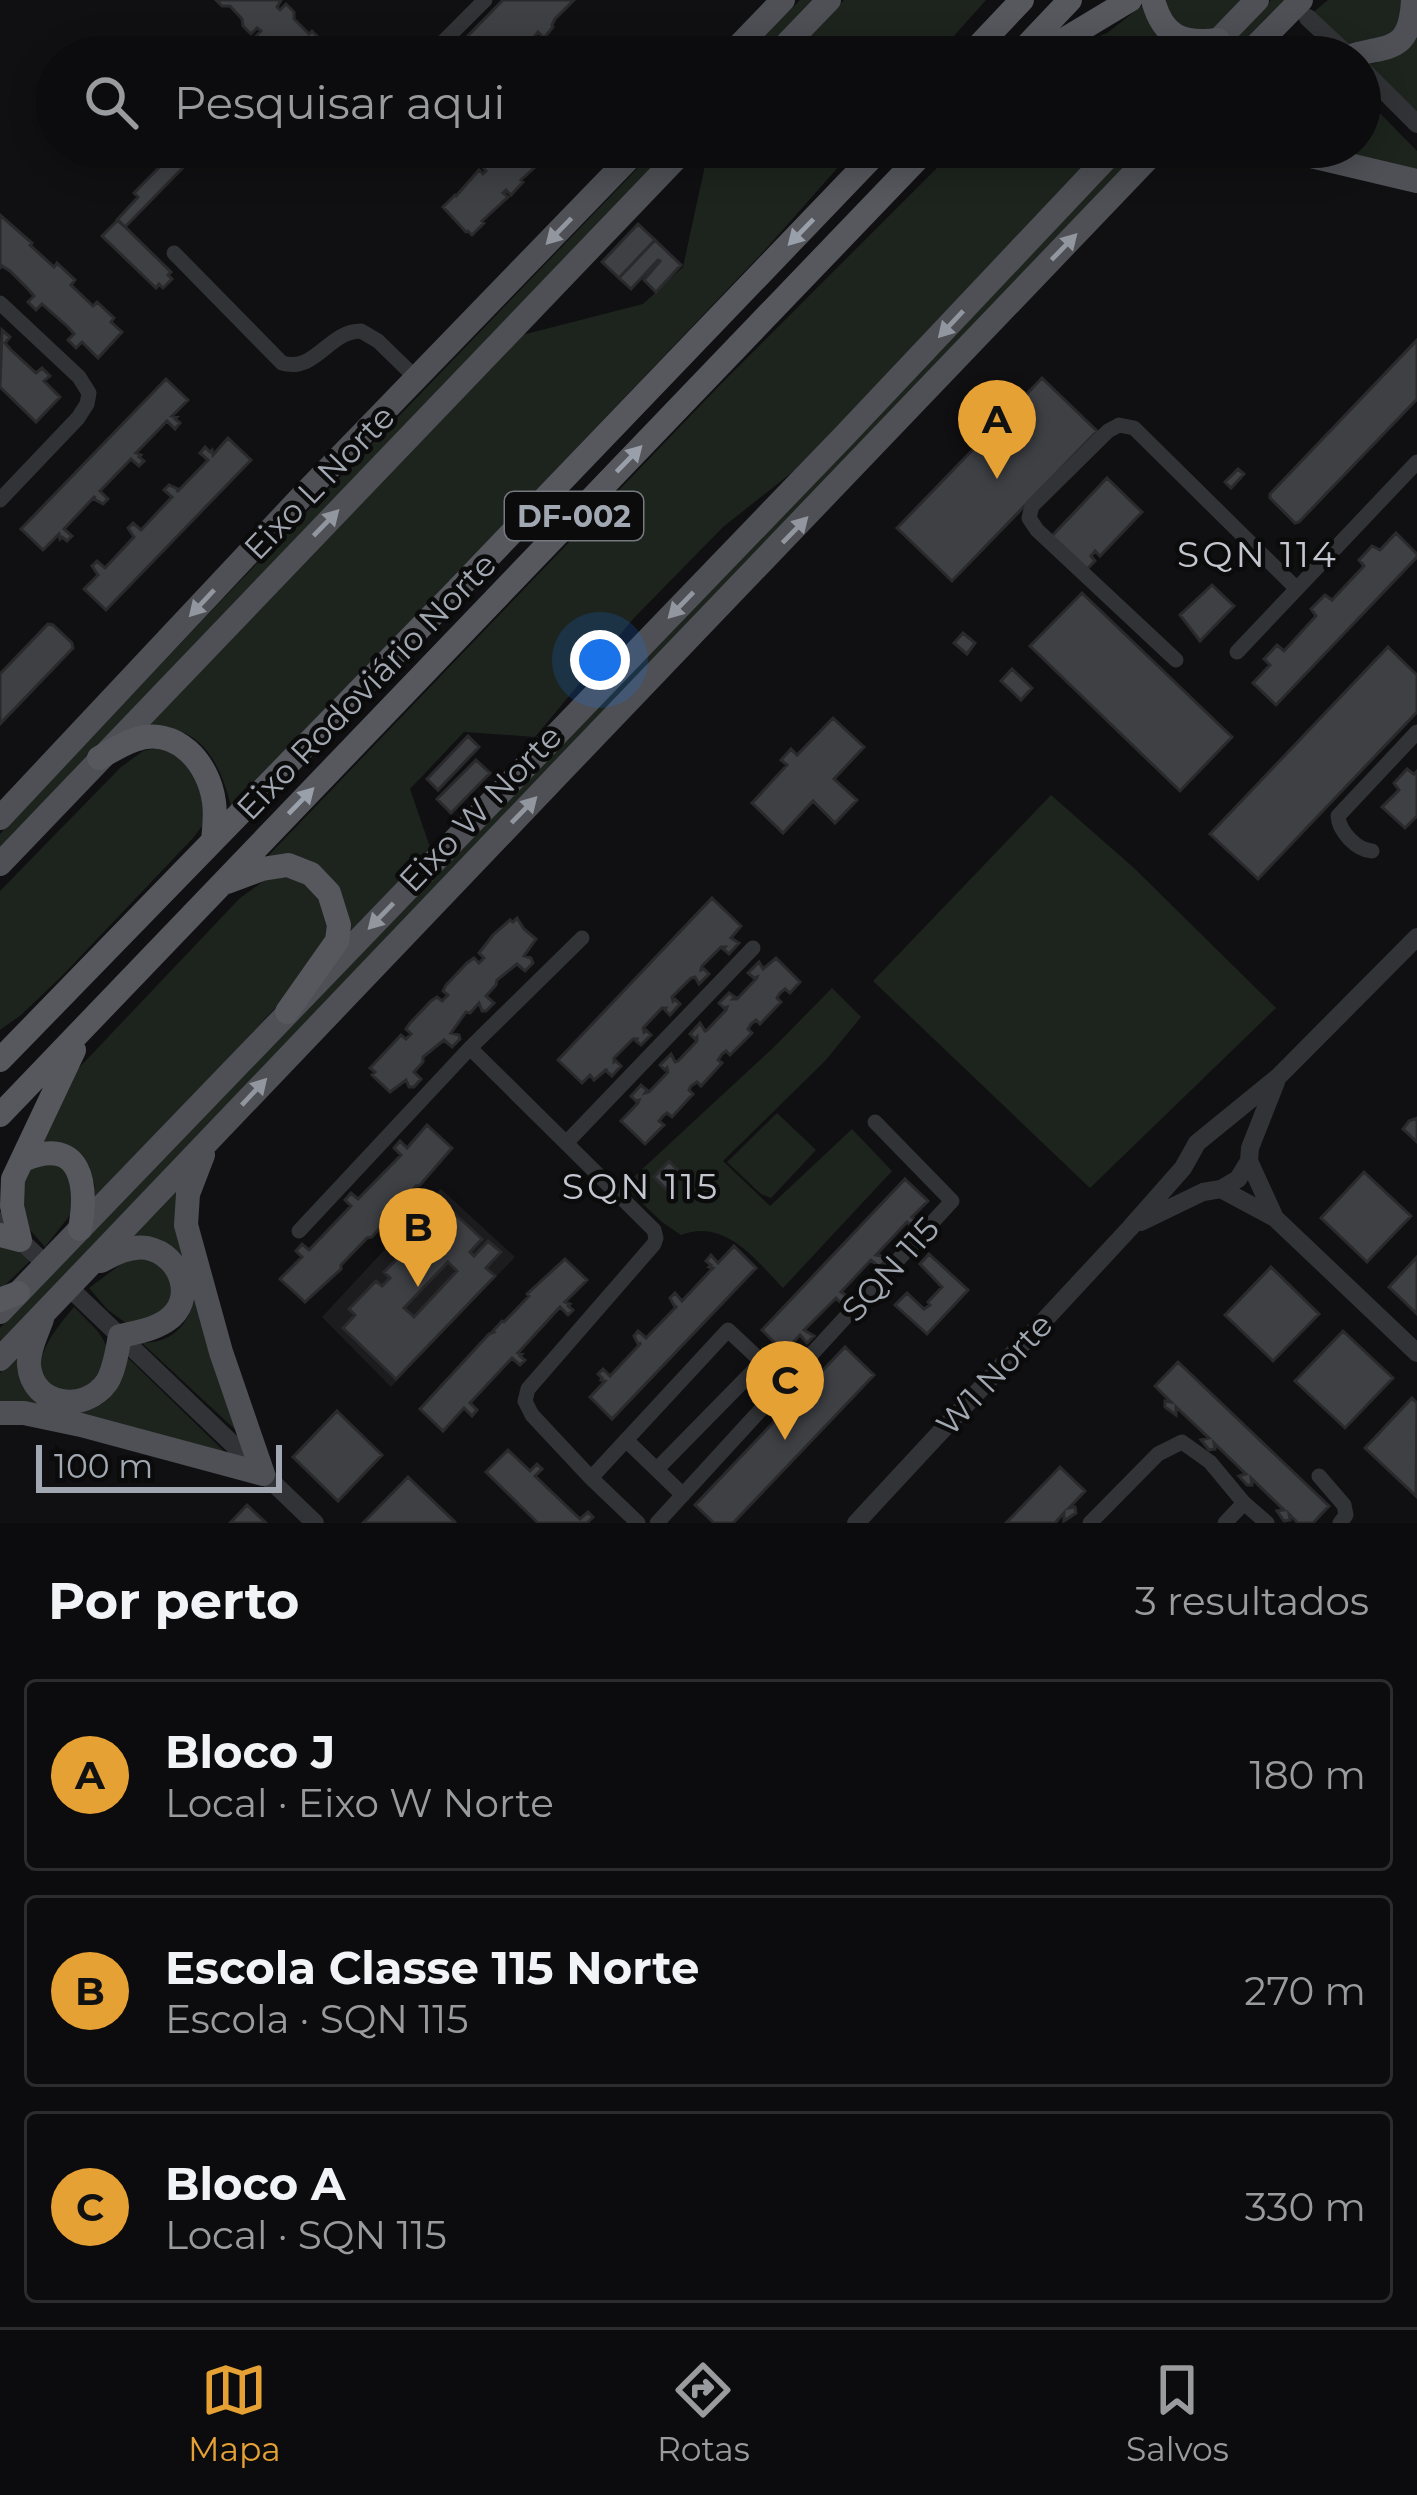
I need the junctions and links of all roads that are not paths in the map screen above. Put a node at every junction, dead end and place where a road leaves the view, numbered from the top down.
1 (485, 0) edge
2 (783, 0) edge
3 (829, 0) edge
4 (997, 0) edge
5 (1022, 0) edge
6 (1070, 0) edge
7 (1130, 0) edge
8 (1153, 0) edge
9 (1257, 0) edge
10 (1413, 0) edge
11 (1304, 9) edge
12 (449, 36) edge
13 (748, 36) edge
14 (794, 36) edge
15 (980, 36) edge
16 (987, 36) edge
17 (1036, 36) edge
18 (1070, 36) edge
19 (1176, 36) edge
20 (1222, 36) edge
21 (1273, 36) edge
22 (1329, 36) edge
23 (1381, 51) edge
24 (1381, 89) edge
25 (1417, 124) edge
26 (620, 168) edge
27 (667, 168) edge
28 (862, 168) edge
29 (909, 168) edge
30 (1098, 168) edge
31 (1139, 168) edge
32 (1362, 168) edge
33 (1417, 181) edge
34 (174, 253) dead end
35 (0, 303) edge
36 (417, 380) junction
37 (1417, 462) edge
38 (0, 500) edge
39 (1297, 589) junction
40 (1237, 652) dead end
41 (1176, 660) dead end
42 (1417, 732) edge
43 (99, 758) junction
44 (0, 818) edge
45 (213, 841) junction
46 (1372, 851) dead end
47 (0, 864) edge
48 (220, 886) junction
49 (1417, 937) edge
50 (582, 938) dead end
51 (753, 947) dead end
52 (287, 1012) junction
53 (39, 1018) junction
54 (87, 1024) junction
55 (0, 1038) edge
56 (470, 1048) junction
57 (0, 1060) edge
58 (1278, 1077) junction
59 (0, 1115) edge
60 (875, 1122) dead end
61 (1213, 1131) junction
62 (212, 1137) junction
63 (567, 1142) junction
64 (1250, 1154) junction
65 (23, 1160) junction
66 (1183, 1168) junction
67 (1212, 1191) junction
68 (1275, 1218) junction
69 (0, 1221) edge
70 (80, 1228) junction
71 (1130, 1228) junction
72 (299, 1231) dead end
73 (19, 1244) edge
74 (88, 1267) junction
75 (78, 1296) dead end
76 (6, 1302) edge
77 (44, 1313) junction
78 (119, 1336) junction
79 (1417, 1353) edge
80 (0, 1359) edge
81 (762, 1362) junction
82 (792, 1375) junction
83 (0, 1413) edge
84 (626, 1440) junction
85 (657, 1469) junction
86 (262, 1474) junction
87 (1319, 1476) dead end
88 (591, 1478) junction
89 (683, 1495) junction
90 (1244, 1503) junction
91 (858, 1522) edge
92 (315, 1523) edge
93 (638, 1523) edge
94 (657, 1523) edge
95 (1090, 1523) edge
96 (1225, 1523) edge
97 (1267, 1523) edge
98 (1340, 1523) edge

1 - 12 street
2 - 13 main road
3 - 14 main road
4 - 15 highway
5 - 16 highway
6 - 17 highway
7 - 18 highway
8 - 19 highway
9 - 20 main road
10 - 23 main road
11 - 21 main road
11 - 22 street
24 - 25 street
26 -> 36 main road, Eixo L Norte
43 -> 27 main road, Eixo L Norte
28 -> 45 highway, Eixo Rodoviário Norte / DF-002
48 -> 29 highway, Eixo Rodoviário Norte / DF-002
30 -> 52 main road, Eixo W Norte
62 -> 31 main road, Eixo W Norte
32 - 33 main road
34 - 36 street
35 - 38 street
36 -> 44 main road, Eixo L Norte
37 - 39 street
39 - 40 street
39 - 41 street
42 - 46 street
43 - 45 highway
43 - 47 main road, Eixo L Norte
45 - 53 highway, Eixo Rodoviário Norte / DF-002
48 - 52 highway
48 - 54 highway, Eixo Rodoviário Norte / DF-002
49 - 58 street
50 - 56 street
51 - 63 street
52 - 70 main road, Eixo W Norte
53 - 55 highway
53 - 57 highway, Eixo Rodoviário Norte / DF-002
54 - 59 highway, Eixo Rodoviário Norte / DF-002
54 - 65 highway
56 - 63 street
56 - 72 street
58 - 61 street
58 - 64 street
60 - 82 street, SQN 115
61 - 64 street
61 - 66 street
62 - 74 main road, Eixo W Norte
62 - 86 main road
63 - 88 street
64 - 67 street
64 - 68 street
65 - 70 highway
65 - 73 highway
66 - 67 street
66 - 71 street, W1 Norte
67 - 68 street
67 - 71 street, W1 Norte
68 - 79 street
69 - 73 street
70 - 76 main road, Eixo W Norte
71 - 91 street, W1 Norte
74 - 77 main road, Eixo W Norte
74 - 78 main road
75 - 78 street
77 - 78 main road
77 - 80 main road, Eixo W Norte
78 - 86 street
81 - 82 street
81 - 84 street
81 - 85 street
82 - 89 street, SQN 115
83 - 86 main road
84 - 85 street
84 - 88 street
85 - 89 street
86 - 92 street
87 - 98 street
88 - 93 street
89 - 94 street, SQN 115
90 - 95 street
90 - 96 street
90 - 97 street

